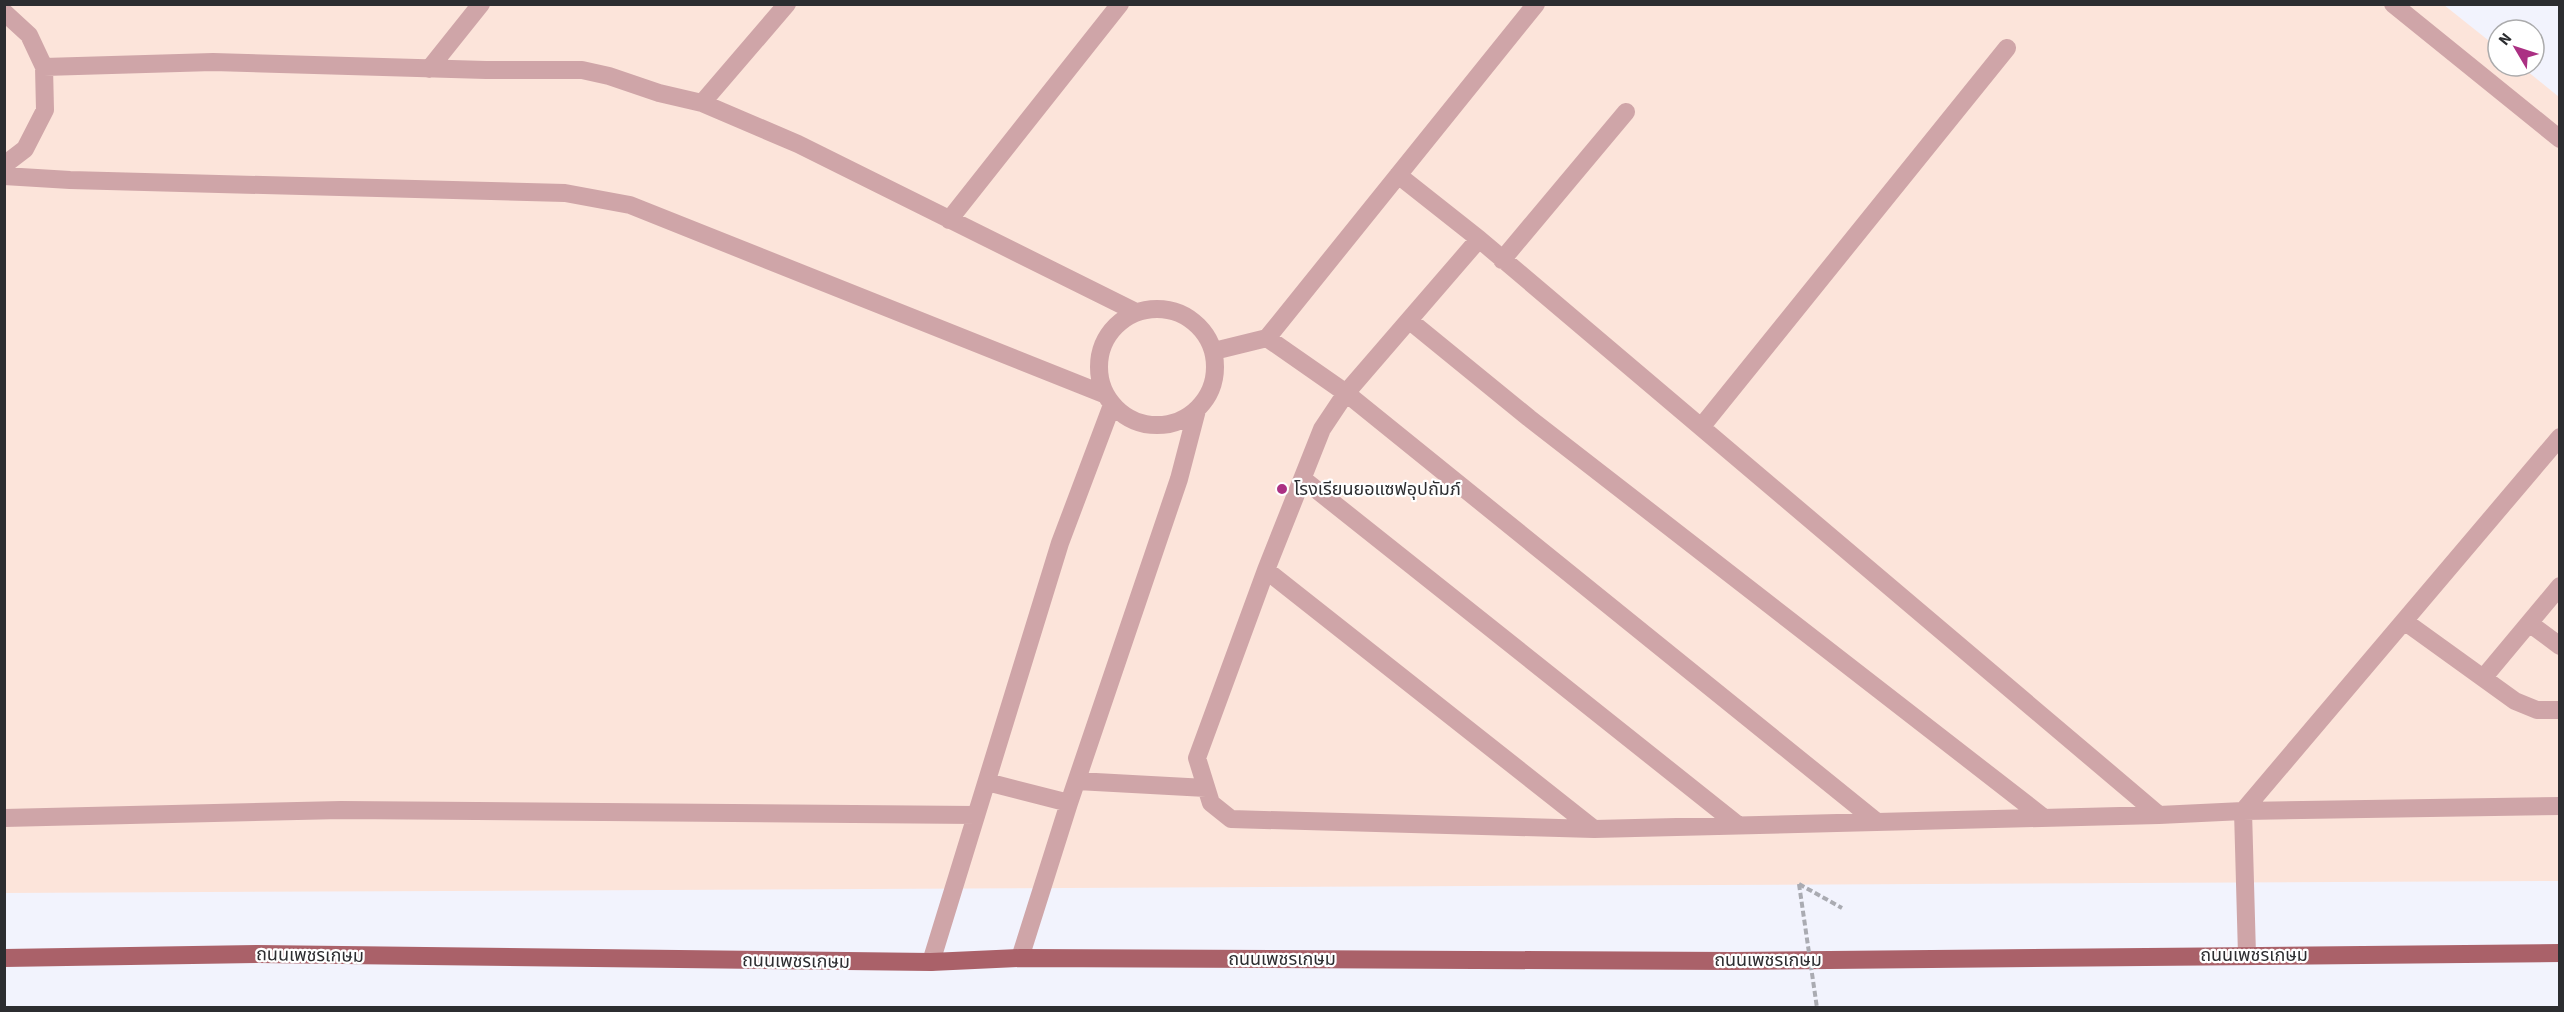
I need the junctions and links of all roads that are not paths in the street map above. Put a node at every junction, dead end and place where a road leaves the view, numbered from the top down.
1 (10, 4) edge
2 (481, 4) edge
3 (787, 4) edge
4 (1120, 4) edge
5 (1536, 4) edge
6 (2393, 4) edge
7 (4, 11) edge
8 (2007, 48) dead end
9 (44, 67) junction
10 (429, 69) junction
11 (702, 103) junction
12 (1626, 112) dead end
13 (2559, 139) edge
14 (4, 165) edge
15 (1398, 175) junction
16 (4, 176) edge
17 (949, 220) junction
18 (1479, 239) junction
19 (1502, 260) junction
20 (1136, 312) junction
21 (1410, 321) junction
22 (1267, 338) junction
23 (1214, 351) junction
24 (1346, 393) junction
25 (1109, 400) junction
26 (1197, 410) junction
27 (1702, 426) junction
28 (2559, 437) edge
29 (1303, 479) junction
30 (1266, 570) junction
31 (2559, 586) edge
32 (2404, 621) junction
33 (2529, 622) junction
34 (2559, 646) edge
35 (2484, 677) junction
36 (2559, 710) edge
37 (1077, 781) junction
38 (987, 782) junction
39 (1206, 788) junction
40 (1069, 802) junction
41 (2559, 806) edge
42 (2243, 811) junction
43 (976, 815) junction
44 (2159, 815) junction
45 (2043, 817) junction
46 (4, 818) edge
47 (1877, 822) junction
48 (1738, 825) junction
49 (1594, 829) junction
50 (2559, 953) edge
51 (2247, 955) junction
52 (4, 958) edge
53 (1020, 958) junction
54 (932, 962) junction

1 - 7 lane
2 - 10 lane
3 - 11 lane
4 - 17 lane
5 - 15 lane
6 - 13 lane
7 - 9 lane
8 - 27 lane
9 - 10 lane
9 - 14 lane
10 - 11 lane
11 - 17 lane
12 - 19 lane
15 - 18 lane
15 - 22 lane
16 - 25 lane
17 - 20 lane
18 - 19 lane
18 - 21 lane
19 - 27 lane
20 - 23 lane
20 - 25 lane
21 - 24 lane
21 - 45 lane
22 - 23 lane
22 - 24 lane
23 - 26 lane
24 - 29 lane
24 - 47 lane
25 - 26 lane
25 - 38 lane
26 - 37 lane
27 - 44 lane
28 - 32 lane
29 - 30 lane
29 - 48 lane
30 - 39 lane
30 - 49 lane
31 - 33 lane
32 - 35 lane
32 - 42 lane
33 - 34 lane
33 - 35 lane
35 - 36 lane
37 - 39 lane
37 - 40 lane
38 - 40 lane
38 - 43 lane
39 - 49 lane
40 - 53 lane
41 - 42 lane
42 - 44 lane
42 - 51 lane
43 - 46 lane
43 - 54 lane
44 - 45 lane
45 - 47 lane
47 - 48 lane
48 - 49 lane
50 - 51 main road, ถนนเพชรเกษม
51 - 53 main road, ถนนเพชรเกษม
52 - 54 main road, ถนนเพชรเกษม
53 - 54 main road, ถนนเพชรเกษม

